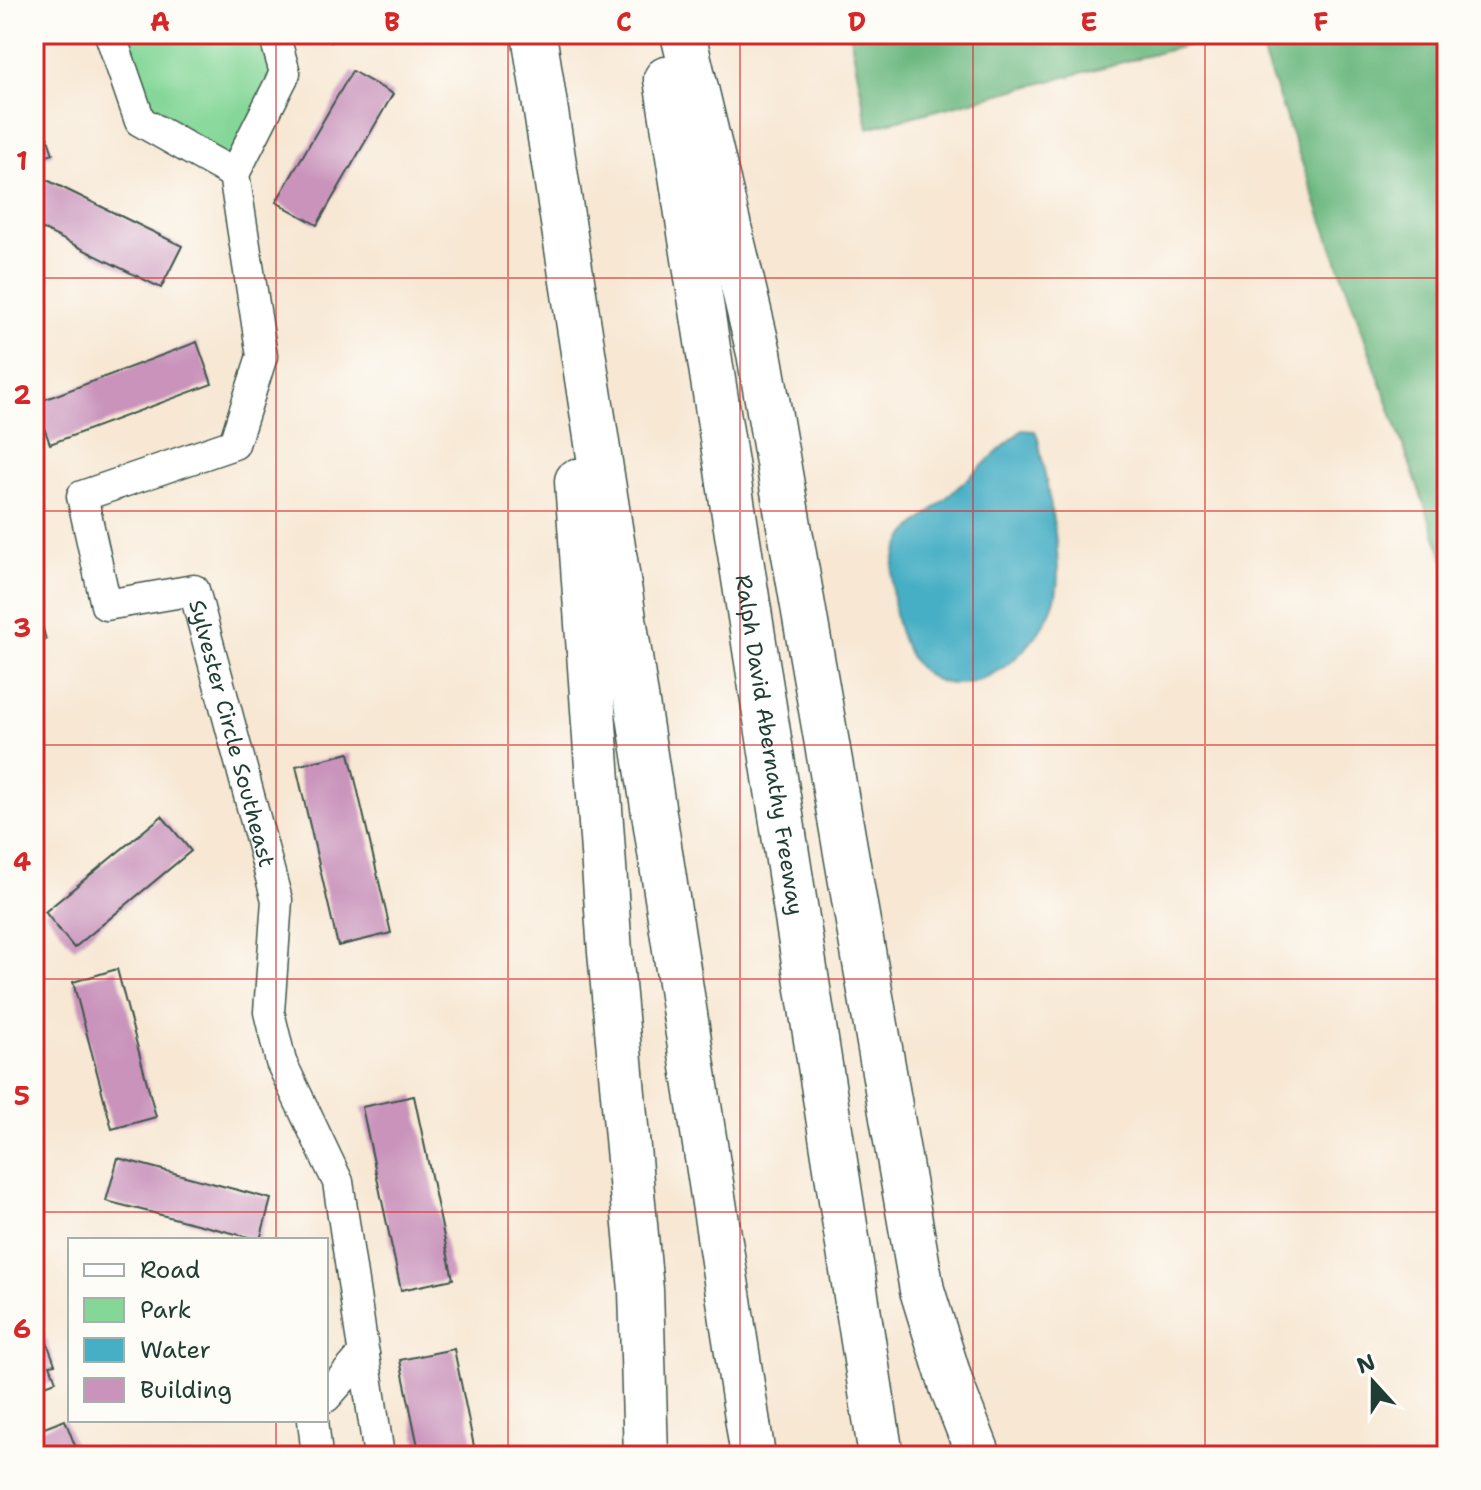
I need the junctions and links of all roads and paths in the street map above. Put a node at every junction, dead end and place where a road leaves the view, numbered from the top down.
1 (110, 34) edge
2 (274, 34) edge
3 (534, 34) edge
4 (659, 34) edge
5 (683, 34) edge
6 (234, 174) junction
7 (557, 183) junction
8 (364, 1354) junction
9 (328, 1395) edge
10 (313, 1422) edge
11 (317, 1456) edge
12 (379, 1456) edge
13 (646, 1456) edge
14 (753, 1456) edge
15 (881, 1456) edge
16 (979, 1456) edge

1 - 6 street
2 - 6 street
3 - 7 highway
4 - 15 highway, Ralph David Abernathy Freeway
5 - 16 highway
6 - 8 street, Sylvester Circle Southeast
7 - 13 highway
7 - 14 highway
8 - 9 street
8 - 12 street, Sylvester Circle Southeast
10 - 11 street

